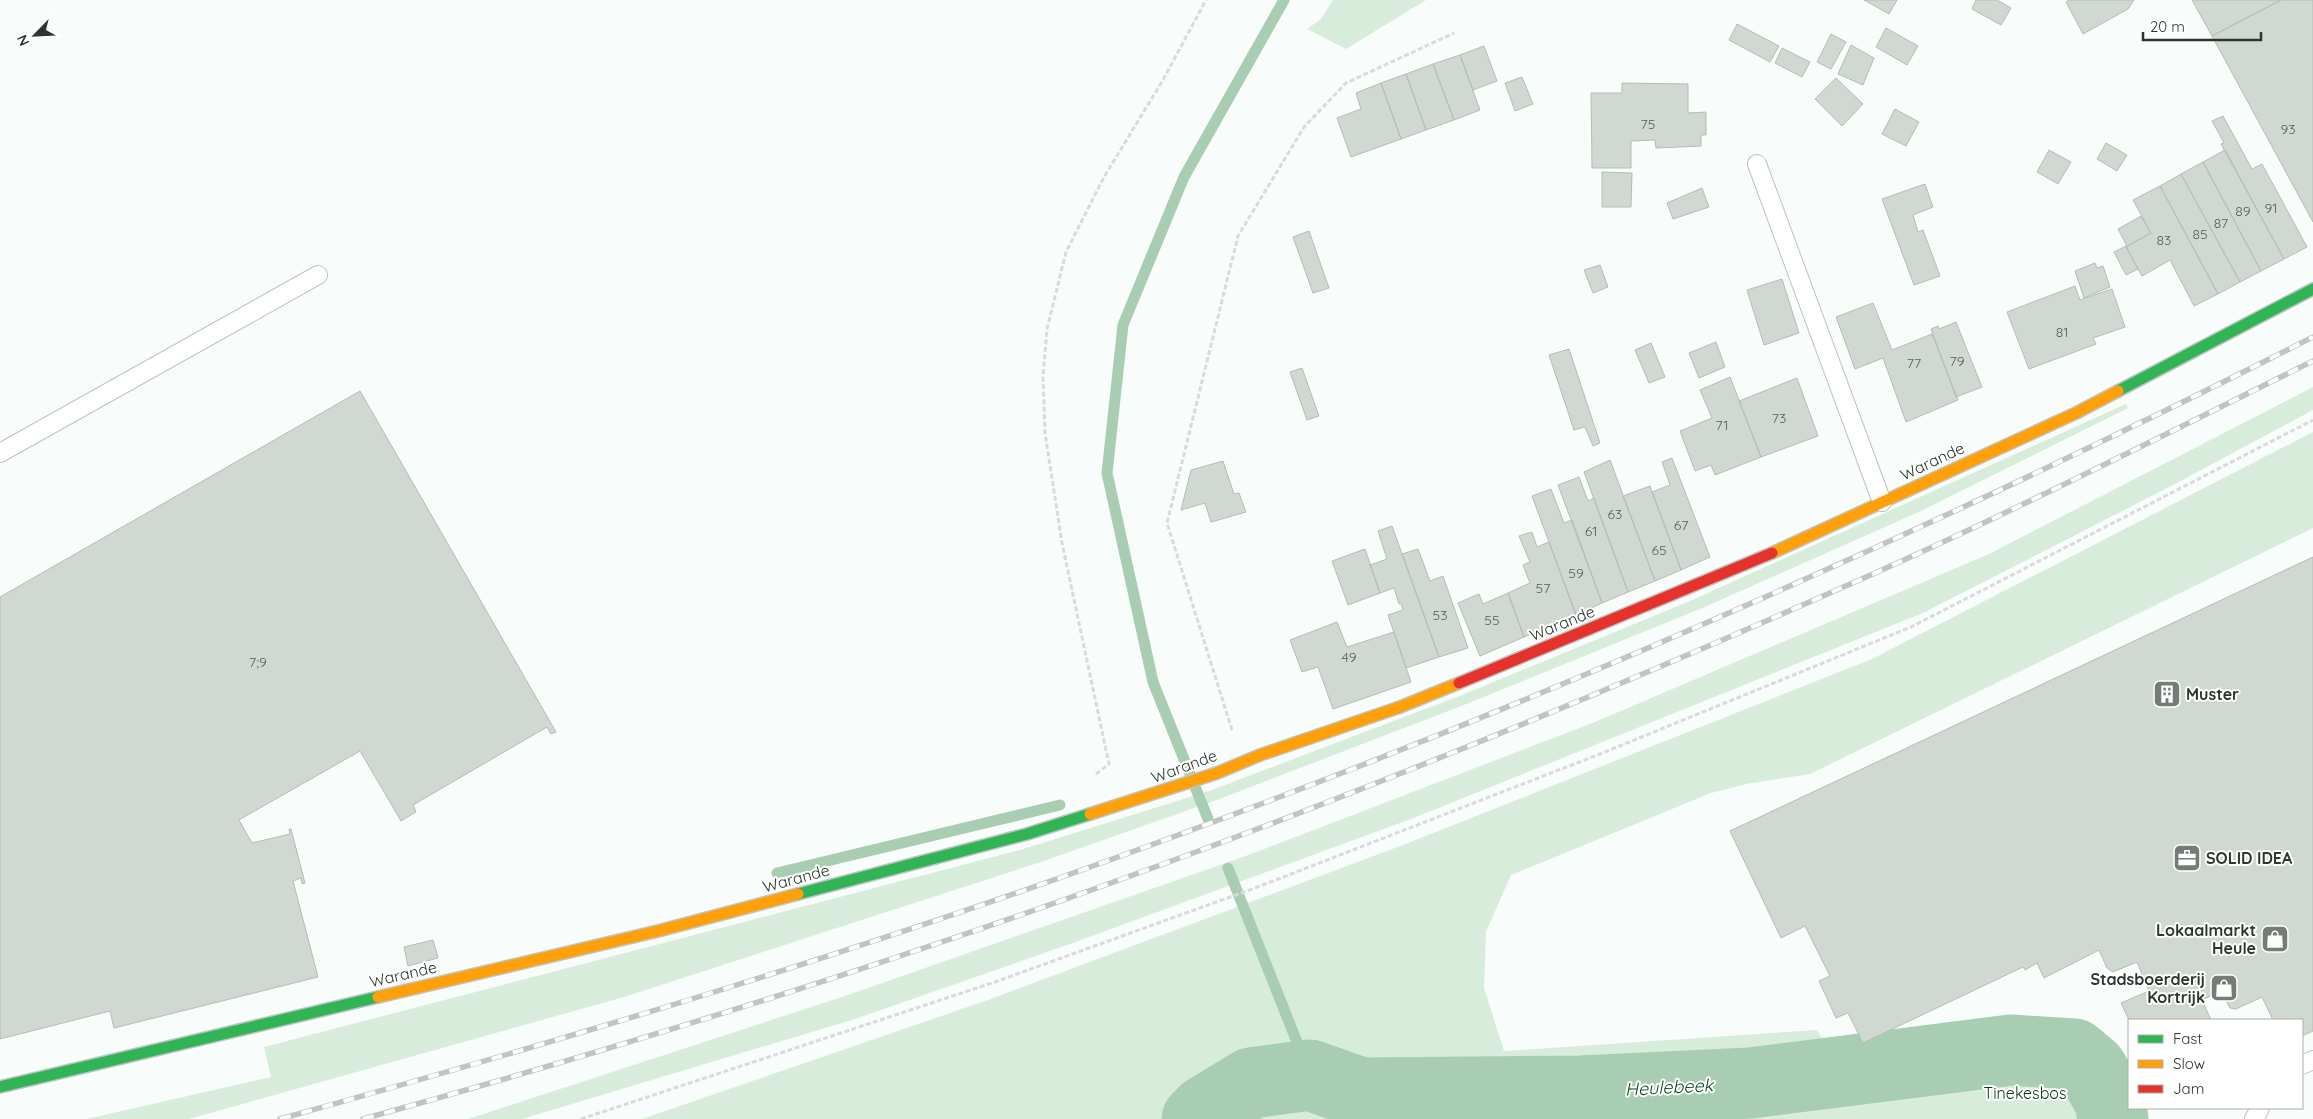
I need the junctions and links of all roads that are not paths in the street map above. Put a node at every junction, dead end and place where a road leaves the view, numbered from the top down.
1 (1757, 164) dead end
2 (318, 275) dead end
3 (2313, 289) edge
4 (0, 453) edge
5 (1882, 502) junction
6 (0, 1087) edge

1 - 5 lane
2 - 4 lane
3 - 5 street, Warande
5 - 6 street, Warande

